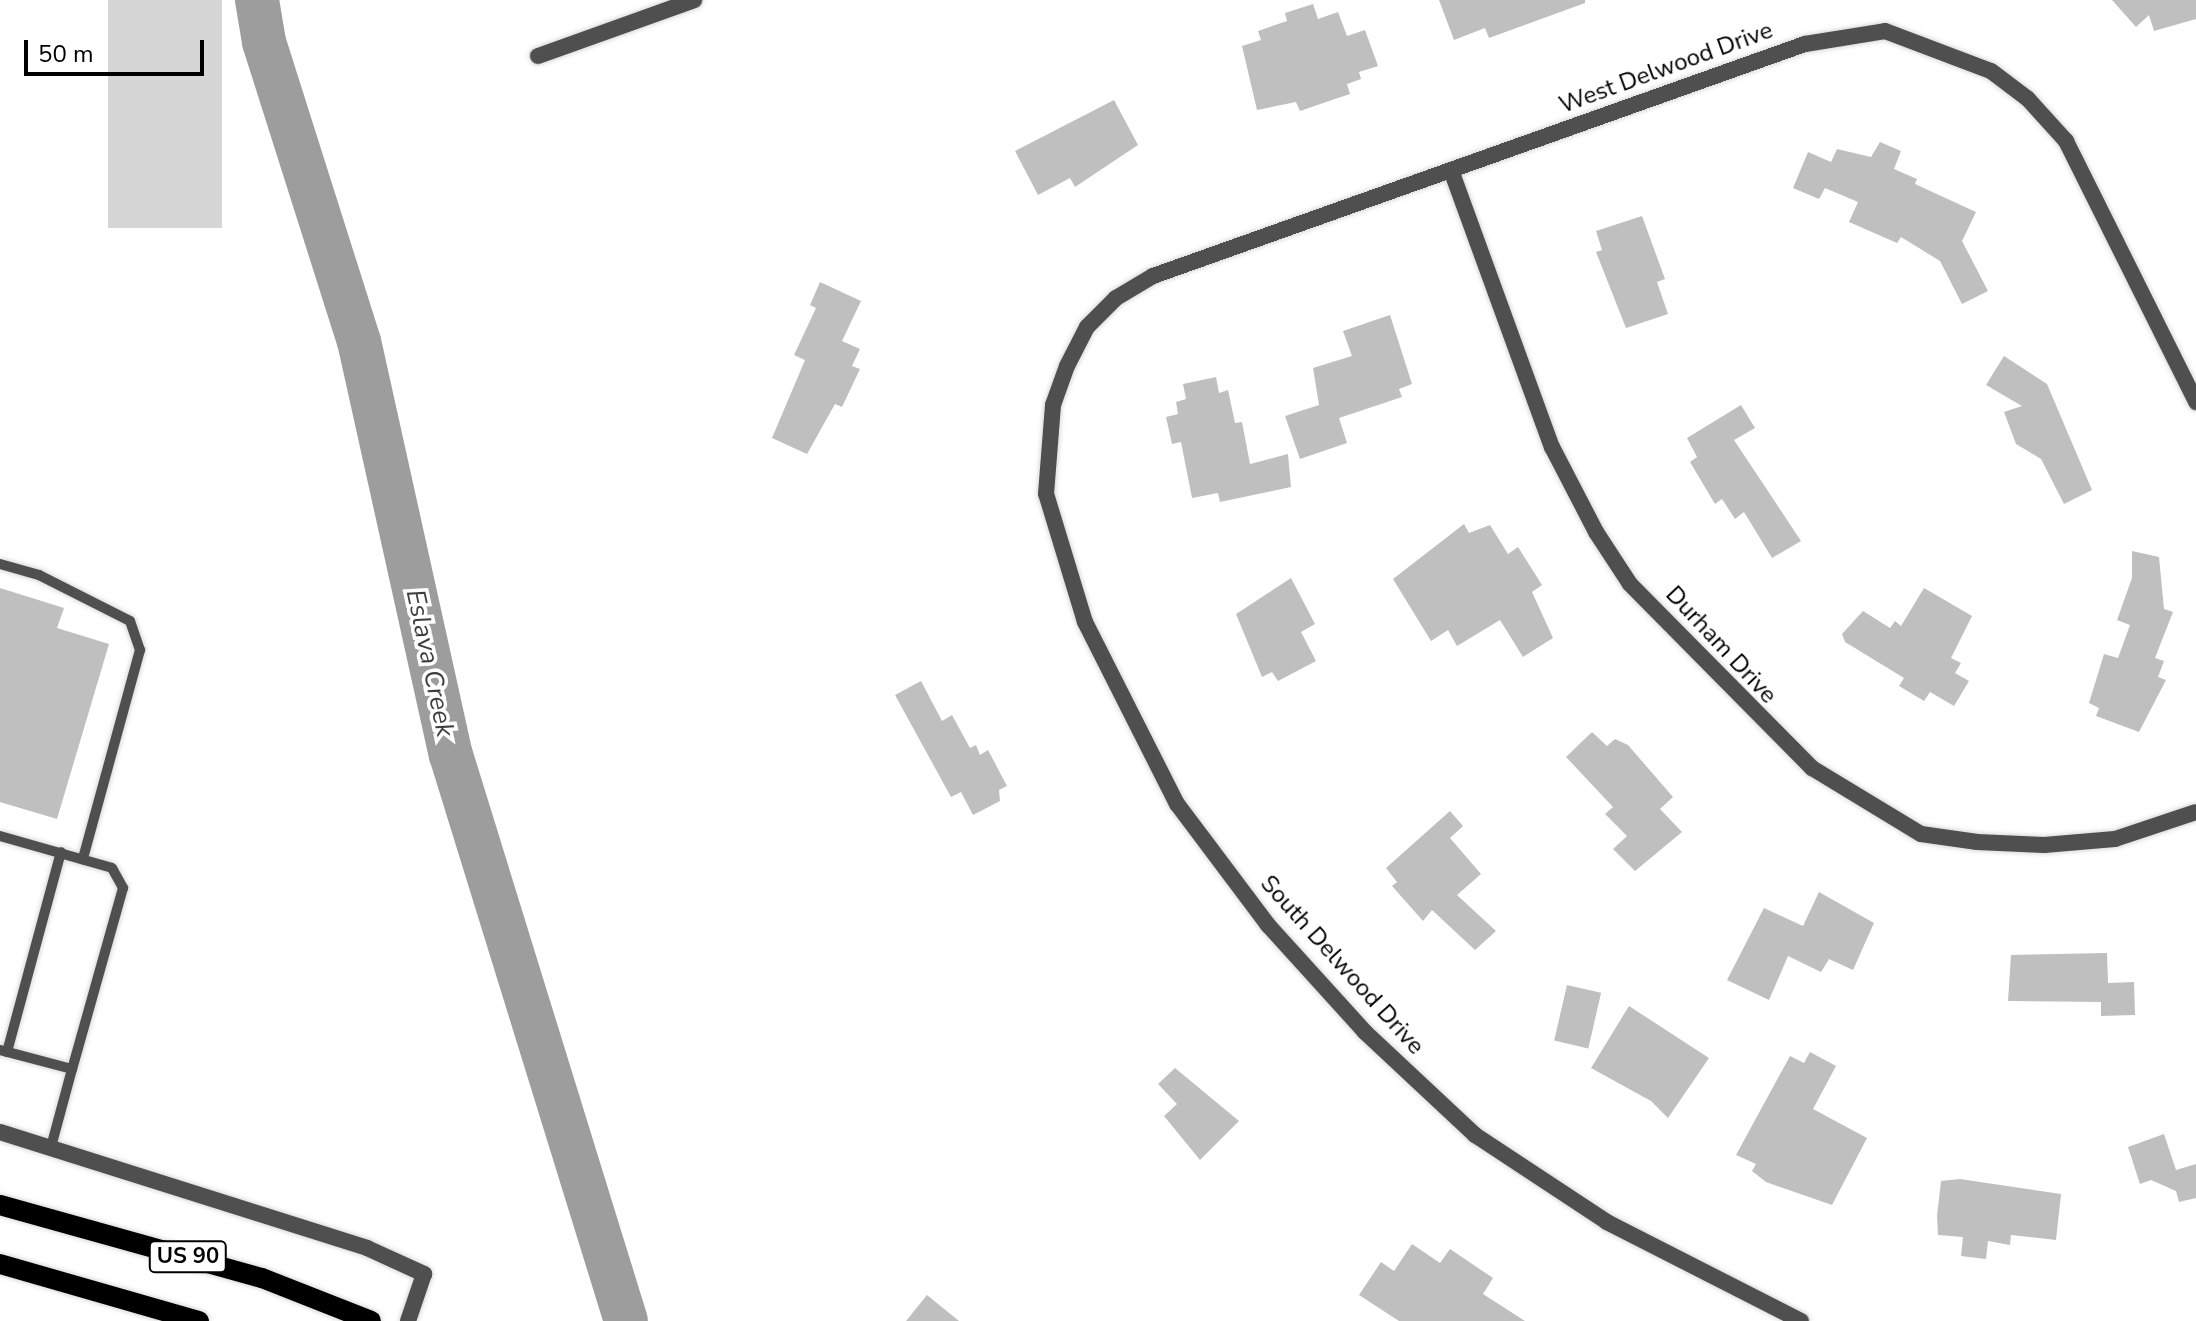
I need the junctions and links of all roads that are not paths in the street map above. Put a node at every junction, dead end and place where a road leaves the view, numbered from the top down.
1 (694, 0) edge
2 (538, 56) dead end
3 (1451, 170) junction
4 (1116, 298) joint
5 (2196, 402) edge
6 (0, 564) edge
7 (2196, 812) edge
8 (1, 839) edge
9 (61, 852) junction
10 (83, 859) junction
11 (4, 1051) edge
12 (72, 1069) junction
13 (0, 1132) edge
14 (51, 1147) junction
15 (0, 1205) edge
16 (0, 1264) edge
17 (199, 1321) edge
18 (371, 1321) edge
19 (408, 1321) edge
20 (1801, 1321) edge

1 - 2 street
3 - 4 street, West Delwood Drive
3 - 5 street, West Delwood Drive
3 - 7 street, Durham Drive
4 - 20 street, South Delwood Drive
6 - 10 lane
8 - 9 lane
9 - 10 lane
9 - 11 lane
10 - 12 lane
11 - 12 lane
12 - 14 lane
13 - 14 street
14 - 19 street
15 - 18 main road, US 90
16 - 17 main road, US 90

